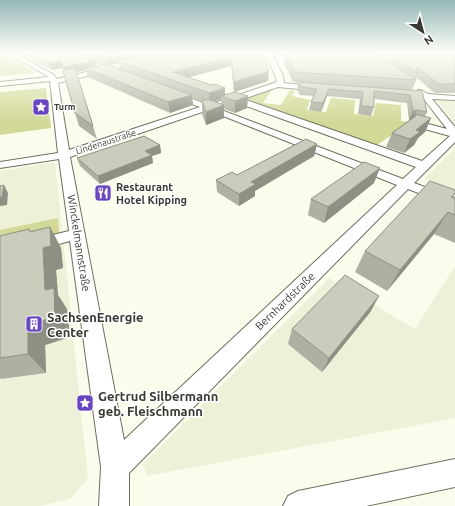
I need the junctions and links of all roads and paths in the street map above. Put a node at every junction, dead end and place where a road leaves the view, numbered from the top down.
1 (50, 77) edge
2 (67, 77) edge
3 (280, 77) edge
4 (53, 79) junction
5 (0, 84) edge
6 (277, 85) junction
7 (415, 88) dead end
8 (331, 89) edge
9 (163, 90) edge
10 (390, 94) edge
11 (426, 96) junction
12 (455, 98) edge
13 (235, 99) junction
14 (210, 108) junction
15 (414, 123) edge
16 (455, 134) edge
17 (64, 156) junction
18 (0, 165) edge
19 (424, 166) junction
20 (405, 184) junction
21 (455, 203) edge
22 (77, 234) junction
23 (0, 254) edge
24 (115, 467) junction
25 (455, 473) edge
26 (114, 506) edge
27 (298, 506) edge

1 - 4 street
2 - 4 street
3 - 6 street
4 - 5 street
4 - 17 street, Winckelmannstraße
6 - 8 street
6 - 13 street, Lindenaustraße
7 - 11 street
9 - 14 street
10 - 11 street
11 - 12 street
11 - 16 street
13 - 14 street, Lindenaustraße
13 - 19 street
14 - 17 street, Lindenaustraße
14 - 20 street
15 - 16 street
16 - 19 street, Bernhardstraße
17 - 18 street, Lindenaustraße
17 - 22 street, Winckelmannstraße
19 - 20 street, Bernhardstraße
20 - 21 street
20 - 24 street, Bernhardstraße
22 - 23 street
22 - 24 street, Winckelmannstraße
24 - 26 street, Winckelmannstraße
25 - 27 street

